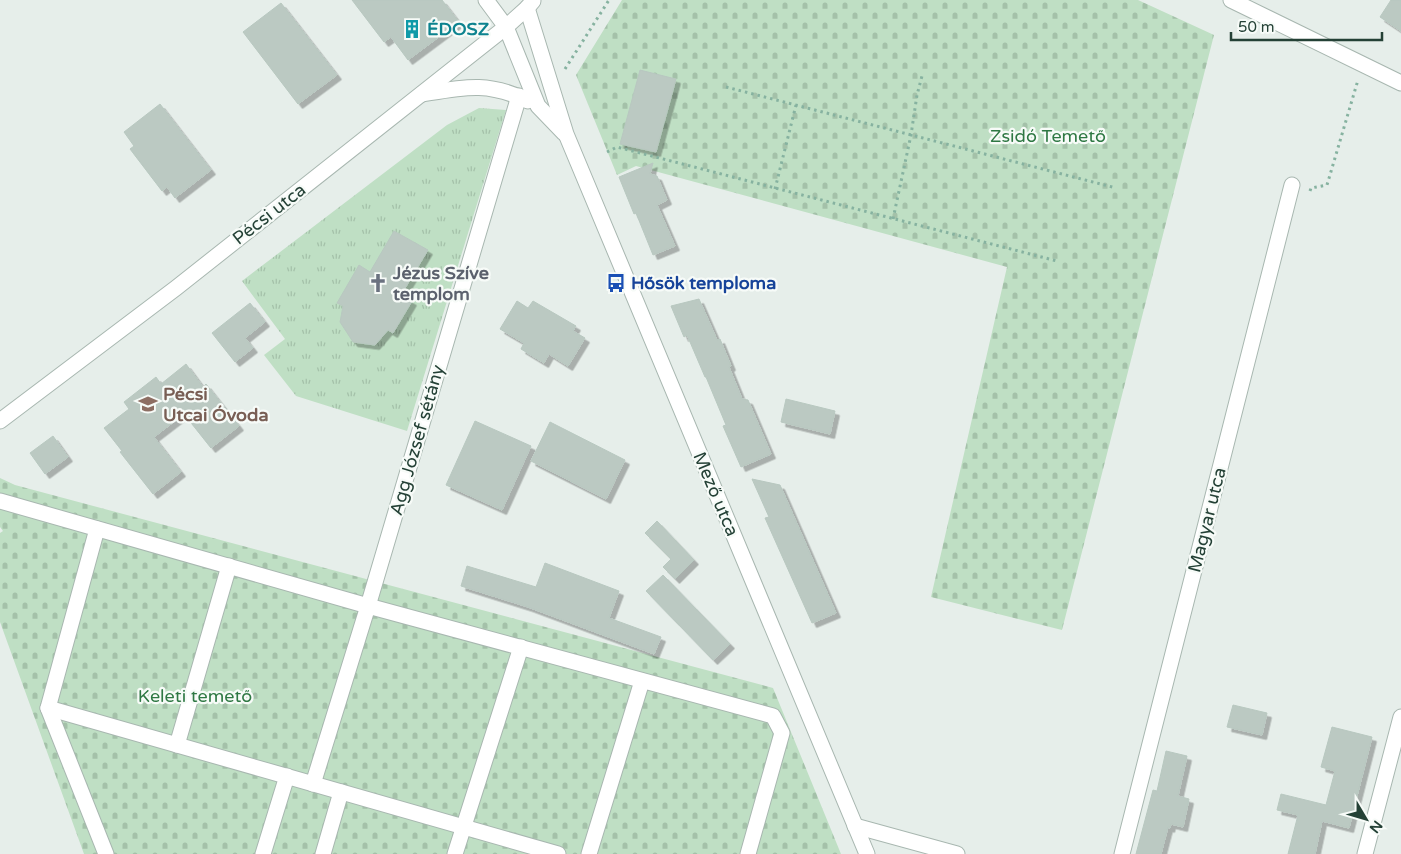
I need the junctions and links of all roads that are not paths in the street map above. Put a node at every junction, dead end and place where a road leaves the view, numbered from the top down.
1 (486, 0) edge
2 (1231, 0) edge
3 (530, 4) edge
4 (506, 27) junction
5 (1401, 84) edge
6 (421, 94) junction
7 (519, 96) junction
8 (538, 106) junction
9 (566, 134) junction
10 (1292, 185) dead end
11 (0, 420) edge
12 (0, 501) edge
13 (97, 529) junction
14 (229, 566) junction
15 (368, 606) junction
16 (521, 648) junction
17 (642, 681) junction
18 (48, 708) junction
19 (1401, 717) edge
20 (177, 745) junction
21 (287, 776) junction
22 (313, 784) junction
23 (341, 792) junction
24 (855, 826) junction
25 (463, 827) junction
26 (106, 854) edge
27 (263, 854) edge
28 (323, 854) edge
29 (454, 854) edge
30 (558, 854) edge
31 (588, 854) edge
32 (748, 854) edge
33 (867, 854) edge
34 (957, 854) edge
35 (1122, 854) edge
36 (1365, 854) edge

1 - 4 street
2 - 5 street
3 - 4 street, Pécsi utca
3 - 9 street, Mező utca
4 - 6 street, Pécsi utca
4 - 8 street
6 - 7 street
6 - 11 street, Pécsi utca
7 - 8 street
7 - 15 street, Agg József sétány
8 - 9 street
9 - 24 street, Mező utca
10 - 35 street, Magyar utca
12 - 13 street
13 - 14 street
13 - 18 street
14 - 15 street
14 - 20 street
15 - 16 street
15 - 22 street, Agg József sétány
16 - 17 street
16 - 25 street
17 - 31 street
17 - 32 street
18 - 20 street
18 - 26 street
19 - 36 street
20 - 21 street
21 - 22 street
21 - 27 street
22 - 23 street
23 - 25 street
23 - 28 street
24 - 33 street, Mező utca
24 - 34 street
25 - 29 street
25 - 30 street

